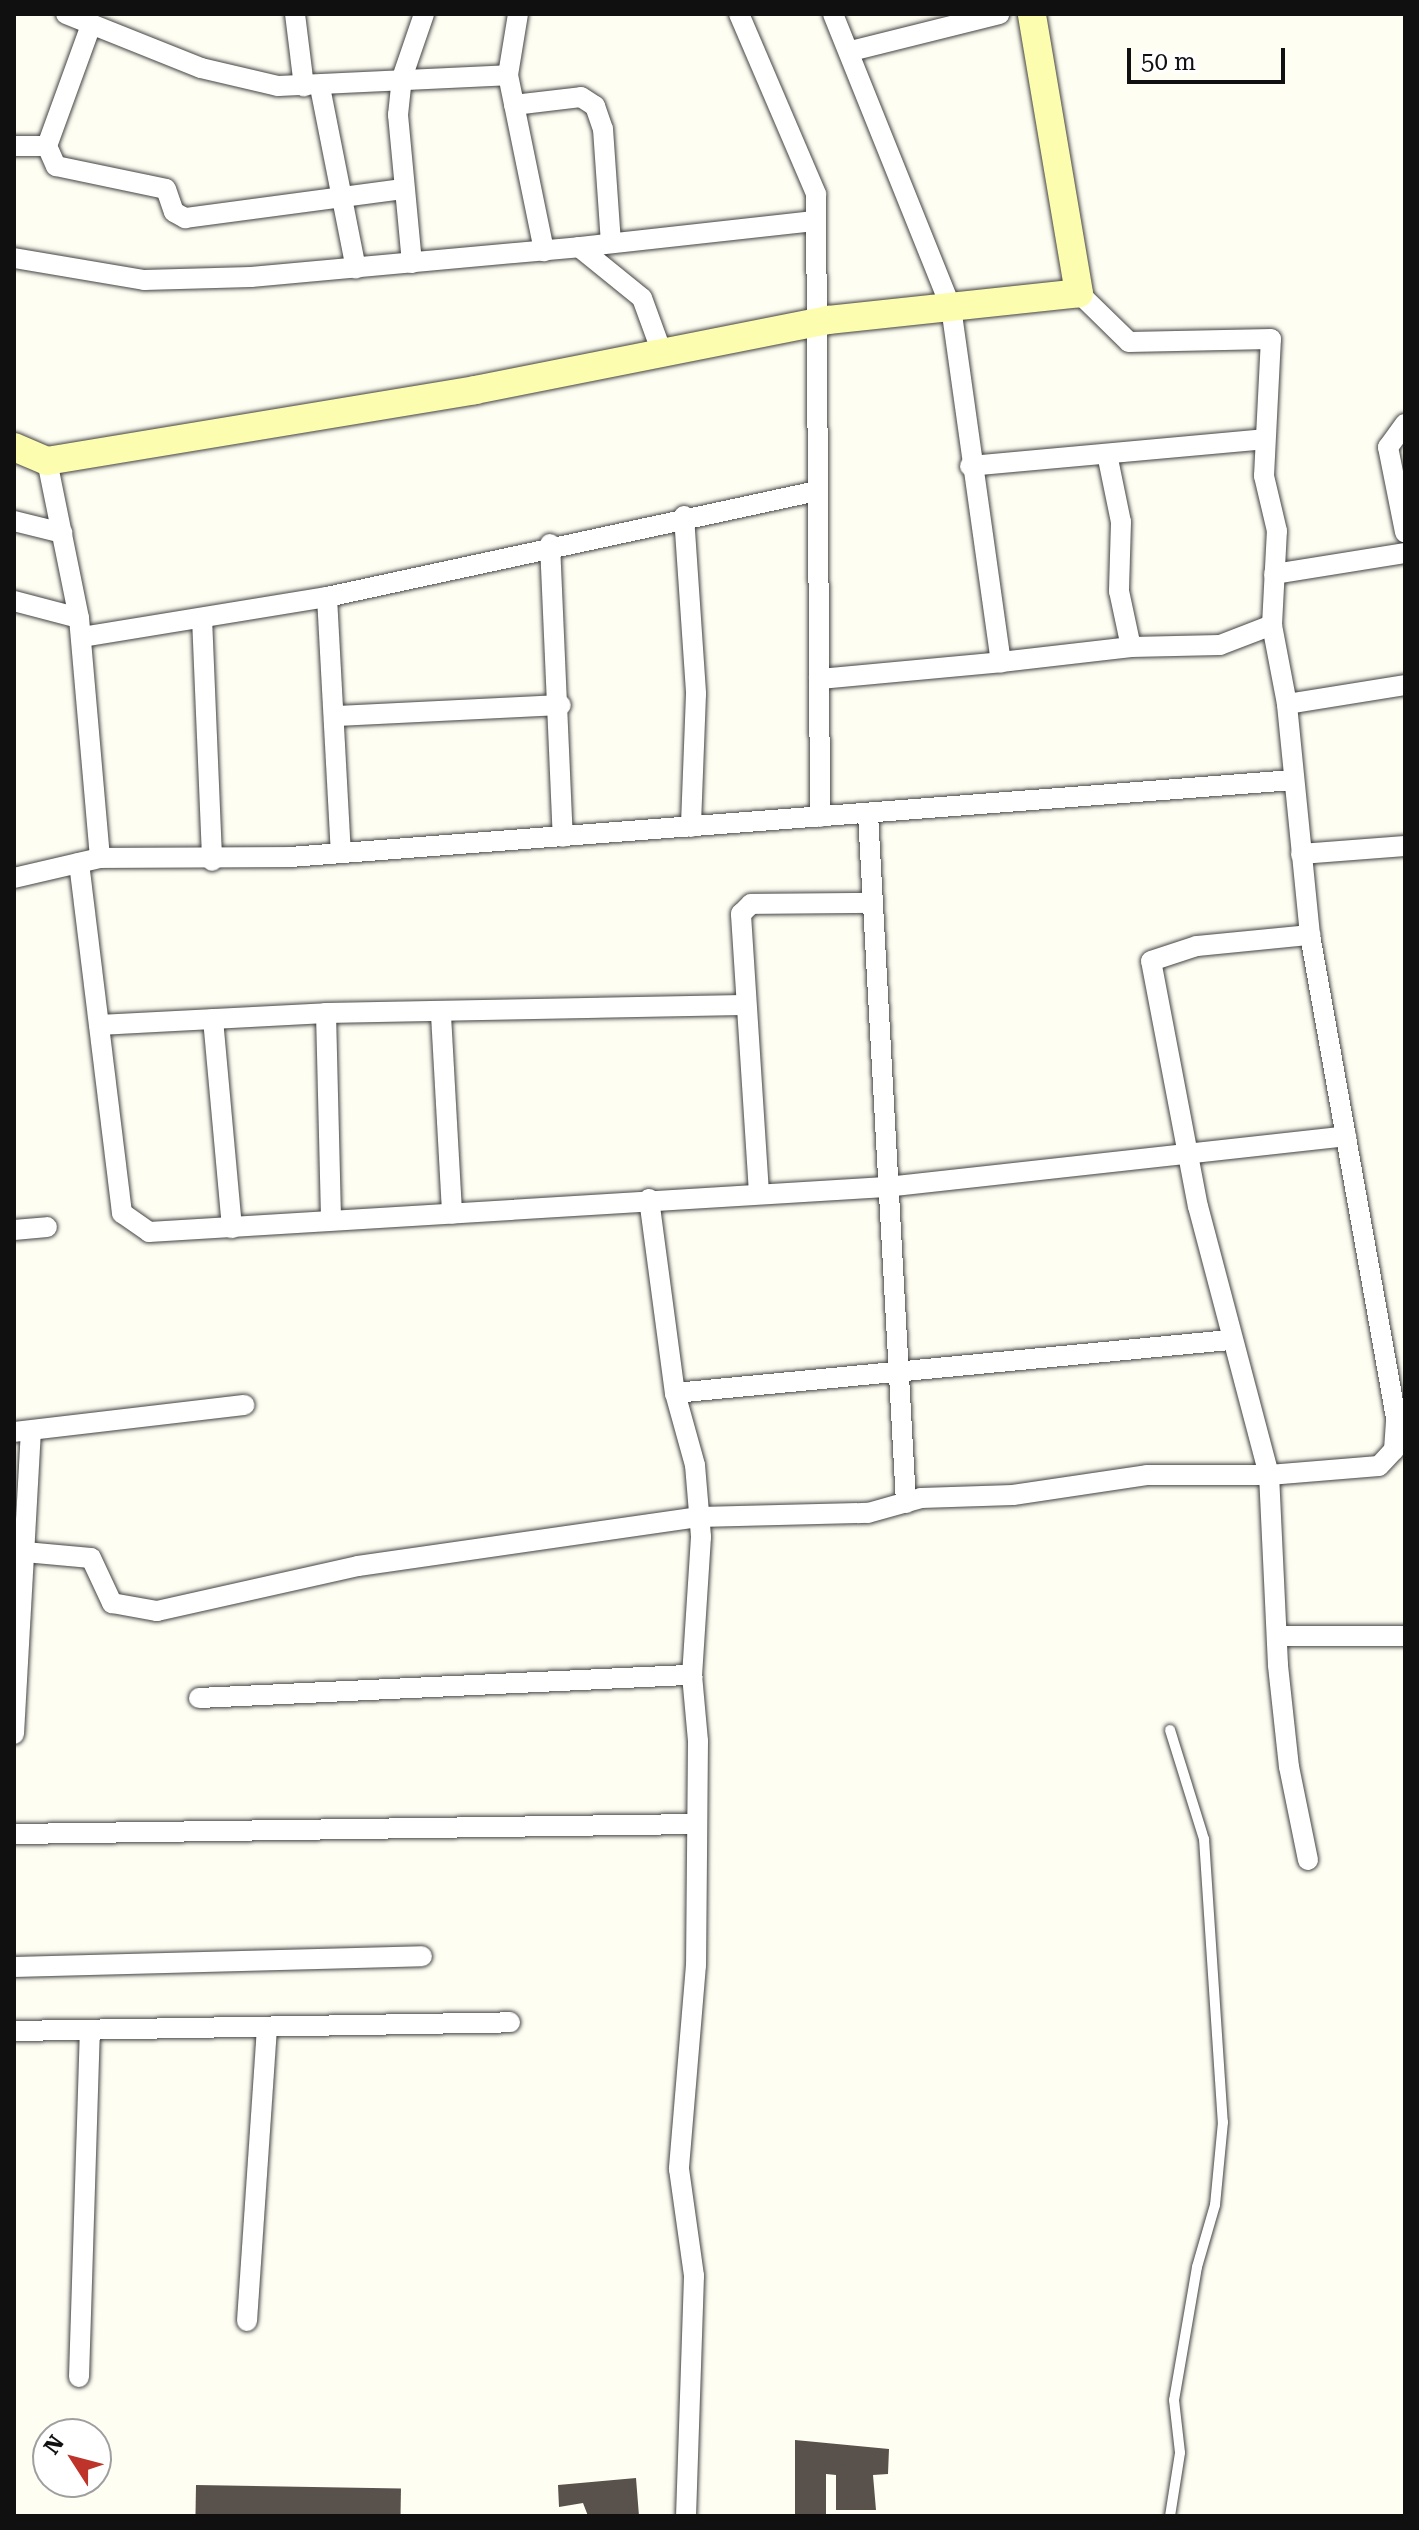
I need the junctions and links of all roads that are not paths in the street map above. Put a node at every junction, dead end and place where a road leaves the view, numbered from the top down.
1 (66, 14) edge
2 (295, 14) edge
3 (424, 14) edge
4 (518, 14) edge
5 (739, 14) edge
6 (833, 14) edge
7 (999, 14) edge
8 (1032, 14) edge
9 (91, 25) junction
10 (851, 51) junction
11 (508, 75) junction
12 (402, 78) junction
13 (312, 87) junction
14 (514, 105) junction
15 (14, 146) edge
16 (47, 146) junction
17 (402, 189) junction
18 (345, 202) junction
19 (816, 221) junction
20 (611, 243) junction
21 (579, 247) junction
22 (544, 251) junction
23 (14, 258) edge
24 (412, 263) junction
25 (356, 268) junction
26 (1079, 293) junction
27 (951, 307) junction
28 (816, 323) junction
29 (662, 353) junction
30 (1405, 424) edge
31 (1265, 439) junction
32 (14, 447) edge
33 (1107, 454) junction
34 (47, 461) junction
35 (970, 466) junction
36 (817, 491) junction
37 (684, 516) junction
38 (14, 521) edge
39 (1405, 532) edge
40 (63, 533) junction
41 (550, 544) junction
42 (1405, 553) edge
43 (1274, 574) junction
44 (327, 597) junction
45 (14, 601) edge
46 (202, 618) junction
47 (1272, 625) junction
48 (80, 628) junction
49 (1131, 647) junction
50 (1001, 662) junction
51 (819, 679) junction
52 (1405, 685) edge
53 (1287, 704) junction
54 (561, 705) junction
55 (337, 716) junction
56 (1294, 780) junction
57 (868, 814) junction
58 (820, 817) junction
59 (691, 827) junction
60 (563, 837) junction
61 (1405, 846) edge
62 (341, 853) junction
63 (1301, 854) junction
64 (100, 858) junction
65 (212, 861) junction
66 (79, 863) junction
67 (14, 878) edge
68 (872, 903) junction
69 (1309, 928) junction
70 (743, 1005) junction
71 (326, 1013) junction
72 (441, 1015) junction
73 (213, 1019) junction
74 (99, 1025) junction
75 (1346, 1136) junction
76 (1191, 1156) junction
77 (886, 1187) junction
78 (759, 1193) junction
79 (649, 1199) junction
80 (452, 1214) junction
81 (331, 1220) junction
82 (47, 1227) dead end
83 (232, 1228) junction
84 (14, 1230) edge
85 (1229, 1340) junction
86 (895, 1372) junction
87 (675, 1393) junction
88 (244, 1405) dead end
89 (1401, 1418) edge
90 (22, 1433) edge
91 (1399, 1459) edge
92 (1269, 1475) junction
93 (906, 1503) junction
94 (699, 1517) junction
95 (19, 1552) edge
96 (1277, 1636) junction
97 (1405, 1636) edge
98 (692, 1675) junction
99 (199, 1698) dead end
100 (1170, 1730) dead end
101 (14, 1734) edge
102 (697, 1824) junction
103 (14, 1834) edge
104 (1308, 1860) dead end
105 (422, 1956) dead end
106 (14, 1967) edge
107 (510, 2022) dead end
108 (267, 2028) junction
109 (14, 2031) edge
110 (90, 2031) junction
111 (247, 2321) dead end
112 (79, 2377) dead end
113 (686, 2516) edge
114 (1170, 2516) edge

1 - 9 street
2 - 13 street
3 - 12 street
4 - 11 street
5 - 19 street
6 - 10 street
7 - 10 street
8 - 26 street
9 - 13 street
9 - 16 street
10 - 27 street
11 - 12 street
11 - 14 street
12 - 13 street
12 - 17 street
13 - 18 street
14 - 20 street
14 - 22 street
15 - 16 street
16 - 18 street
17 - 18 street
17 - 24 street
18 - 25 street
19 - 20 street
19 - 28 street
20 - 21 street
21 - 22 street
21 - 29 street
22 - 24 street
23 - 25 street
24 - 25 street
26 - 27 street
26 - 31 street
27 - 28 street
27 - 35 street
28 - 29 street
28 - 36 street
29 - 34 street
30 - 39 street
31 - 33 street
31 - 43 street
32 - 34 street
33 - 35 street
33 - 49 street
34 - 40 street
35 - 50 street
36 - 37 street
36 - 51 street
37 - 41 street
37 - 59 street
38 - 40 street
40 - 48 street
41 - 44 street
41 - 54 street
42 - 43 street
43 - 47 street
44 - 46 street
44 - 55 street
45 - 48 street
46 - 48 street
46 - 65 street
47 - 49 street
47 - 53 street
48 - 64 street
49 - 50 street
50 - 51 street
51 - 58 street
52 - 53 street
53 - 56 street
54 - 55 street
54 - 60 street
55 - 62 street
56 - 57 street
56 - 63 street
57 - 58 street
57 - 68 street
58 - 59 street
59 - 60 street
60 - 62 street
61 - 63 street
62 - 65 street
63 - 69 street
64 - 65 street
64 - 66 street
66 - 67 street
66 - 74 street
68 - 70 street
68 - 77 street
69 - 75 street
69 - 76 street
70 - 72 street
70 - 78 street
71 - 72 street
71 - 73 street
71 - 81 street
72 - 80 street
73 - 74 street
73 - 83 street
74 - 83 street
75 - 76 street
75 - 89 street
76 - 77 street
76 - 85 street
77 - 78 street
77 - 86 street
78 - 79 street
79 - 80 street
79 - 87 street
80 - 81 street
81 - 83 street
82 - 84 street
85 - 86 street
85 - 92 street
86 - 87 street
86 - 93 street
87 - 94 street
88 - 90 street
89 - 91 street
90 - 95 street
91 - 92 street
92 - 93 street
92 - 96 street
93 - 94 street
94 - 95 street
94 - 98 street
95 - 101 street
96 - 97 street
96 - 104 street
98 - 99 street
98 - 102 street
100 - 114 lane
102 - 103 street
102 - 113 street
105 - 106 street
107 - 108 street
108 - 110 street
108 - 111 street
109 - 110 street
110 - 112 street

